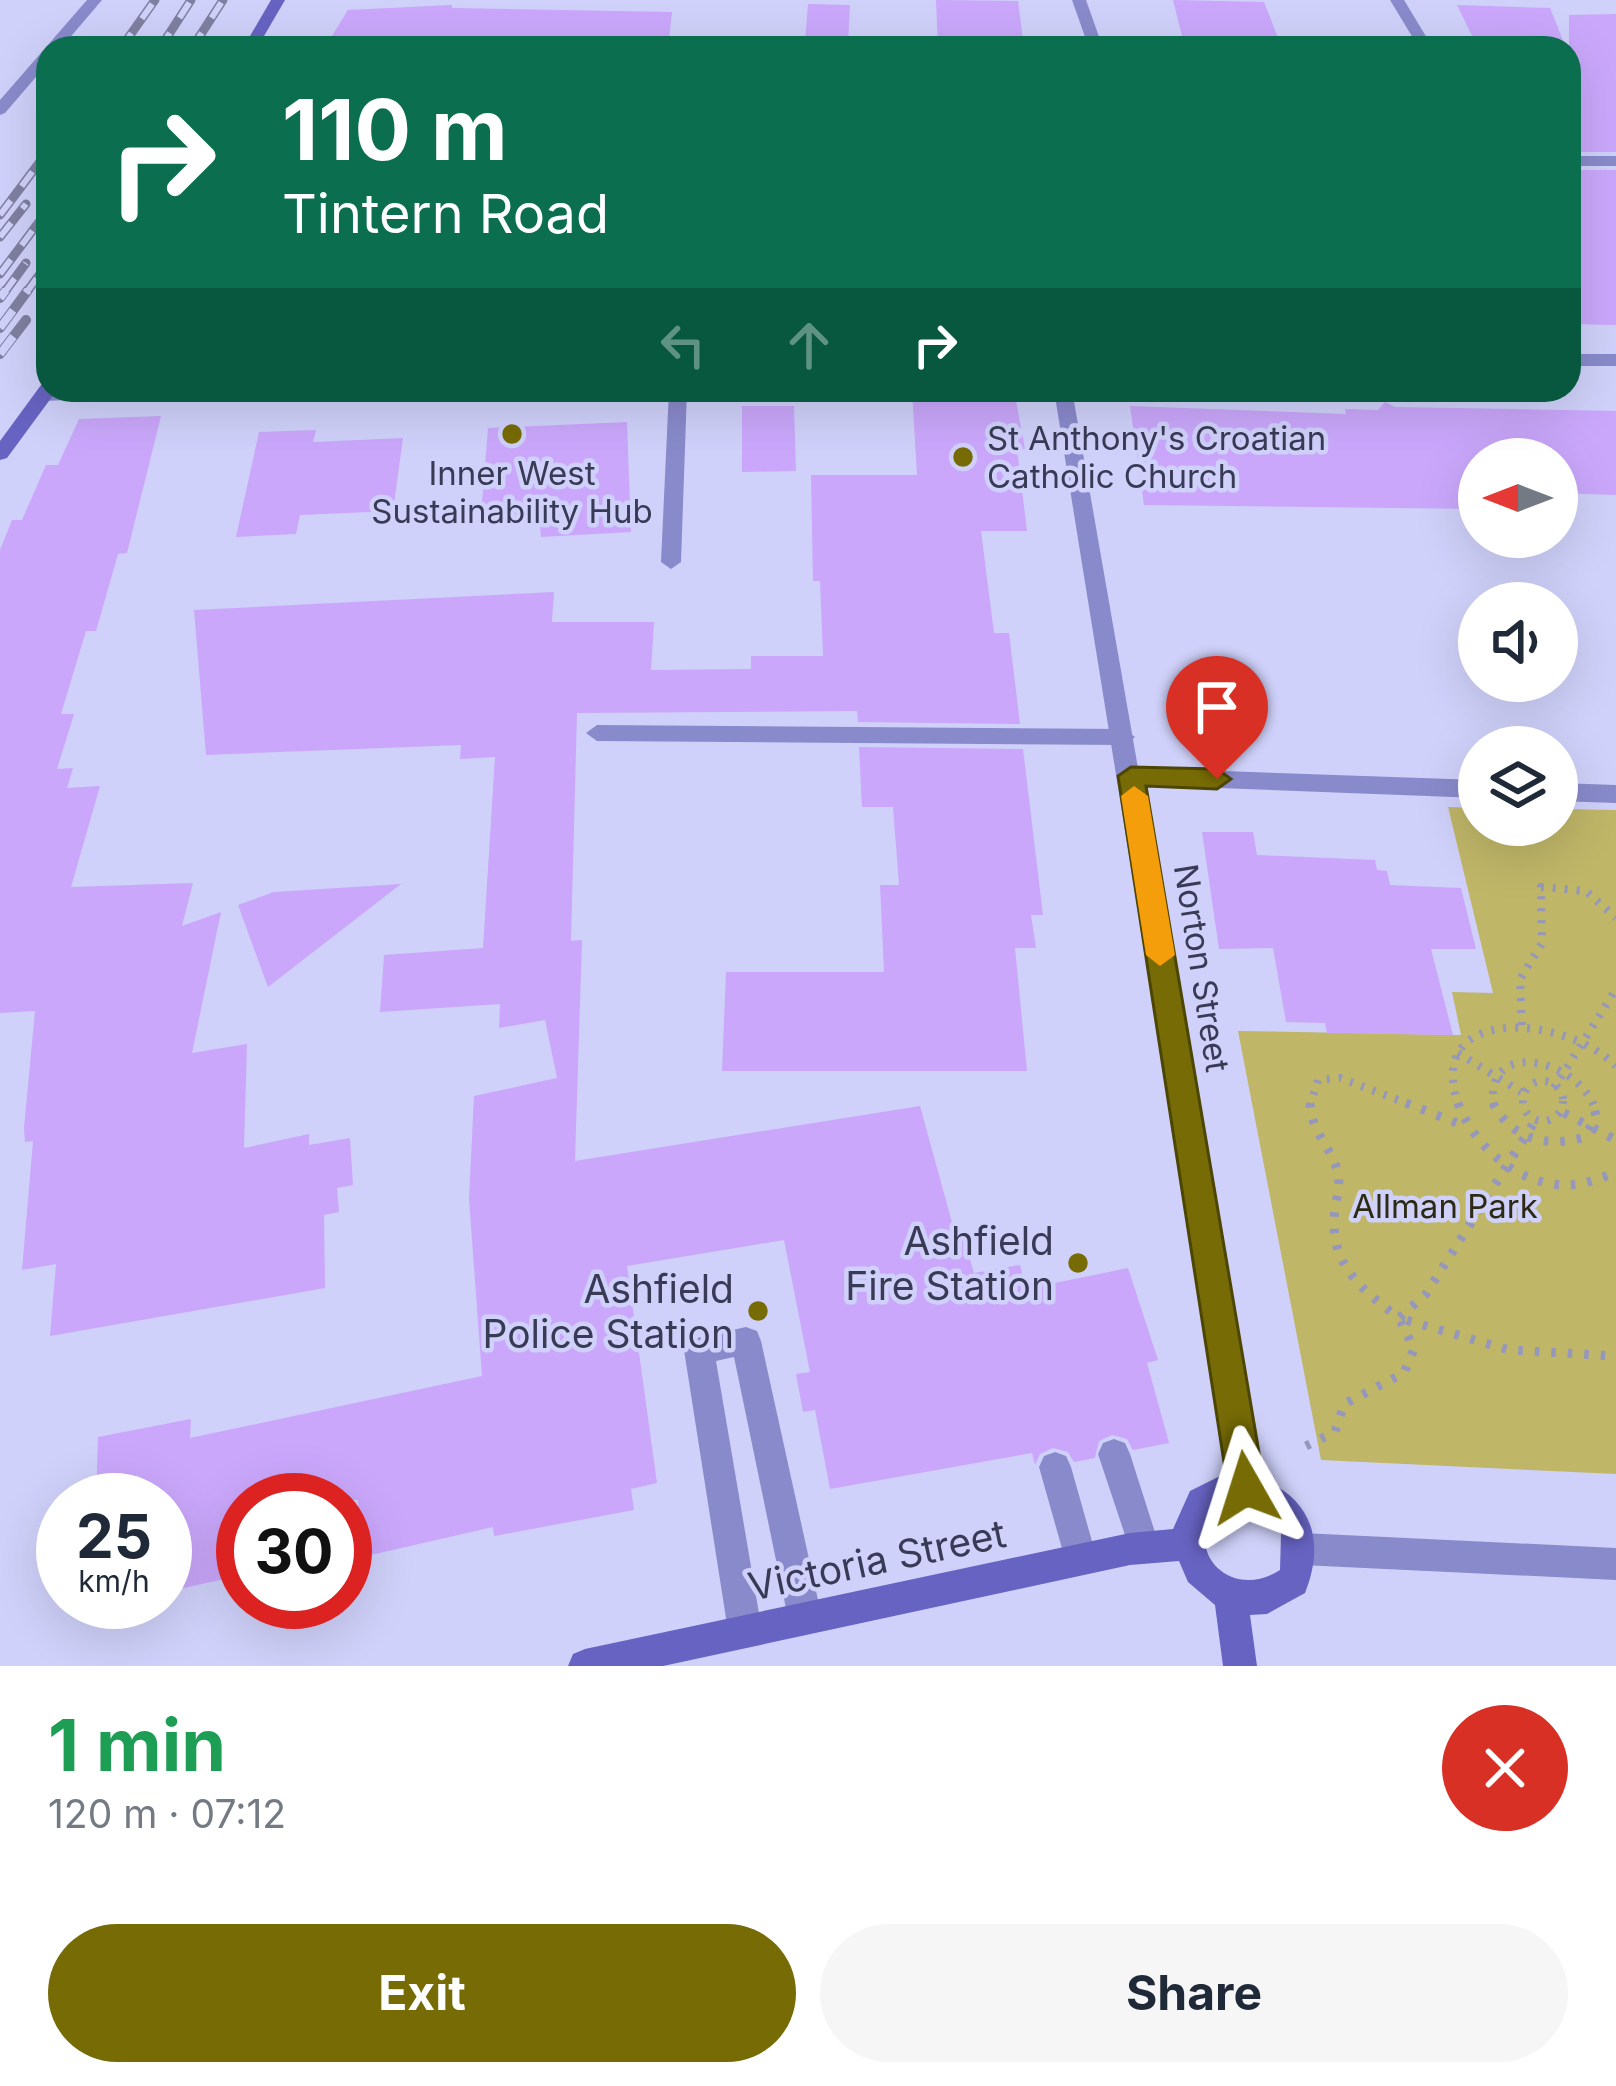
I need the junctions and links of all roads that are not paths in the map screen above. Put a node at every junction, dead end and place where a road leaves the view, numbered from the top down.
1 (95, 0) edge
2 (278, 0) edge
3 (1079, 0) edge
4 (1397, 0) edge
5 (64, 36) edge
6 (257, 36) edge
7 (1092, 36) edge
8 (1419, 36) edge
9 (36, 68) edge
10 (0, 110) edge
11 (1581, 160) edge
12 (1616, 161) edge
13 (1581, 360) edge
14 (1616, 360) edge
15 (39, 402) edge
16 (678, 402) edge
17 (1065, 402) edge
18 (0, 454) edge
19 (671, 562) dead end
20 (597, 734) dead end
21 (1124, 737) junction
22 (1131, 776) junction
23 (1458, 788) edge
24 (1578, 793) edge
25 (1616, 794) edge
26 (1114, 1454) dead end
27 (1054, 1467) dead end
28 (1246, 1488) junction
29 (1188, 1544) junction
30 (1144, 1548) junction
31 (1302, 1549) junction
32 (1081, 1559) junction
33 (1616, 1564) edge
34 (1231, 1597) junction
35 (805, 1618) junction
36 (745, 1631) junction
37 (585, 1666) edge
38 (1240, 1666) edge

1 - 5 street
2 - 6 main road
3 - 7 street
4 - 8 street
9 - 10 street
11 - 12 street
13 - 14 street
15 - 18 main road
16 - 19 street
17 - 21 street, Norton Street
20 - 21 street
21 - 22 street, Norton Street
22 - 23 street
22 - 28 street, Norton Street
24 - 25 street
26 - 30 street
27 - 32 street
28 - 29 main road
28 - 31 main road
29 - 30 main road, Victoria Street
29 - 34 main road
30 - 32 main road, Victoria Street
31 - 33 street
31 - 34 main road
32 - 35 main road, Victoria Street
34 - 38 main road
35 - 36 main road, Victoria Street
35 - 36 street
36 - 37 main road, Victoria Street

